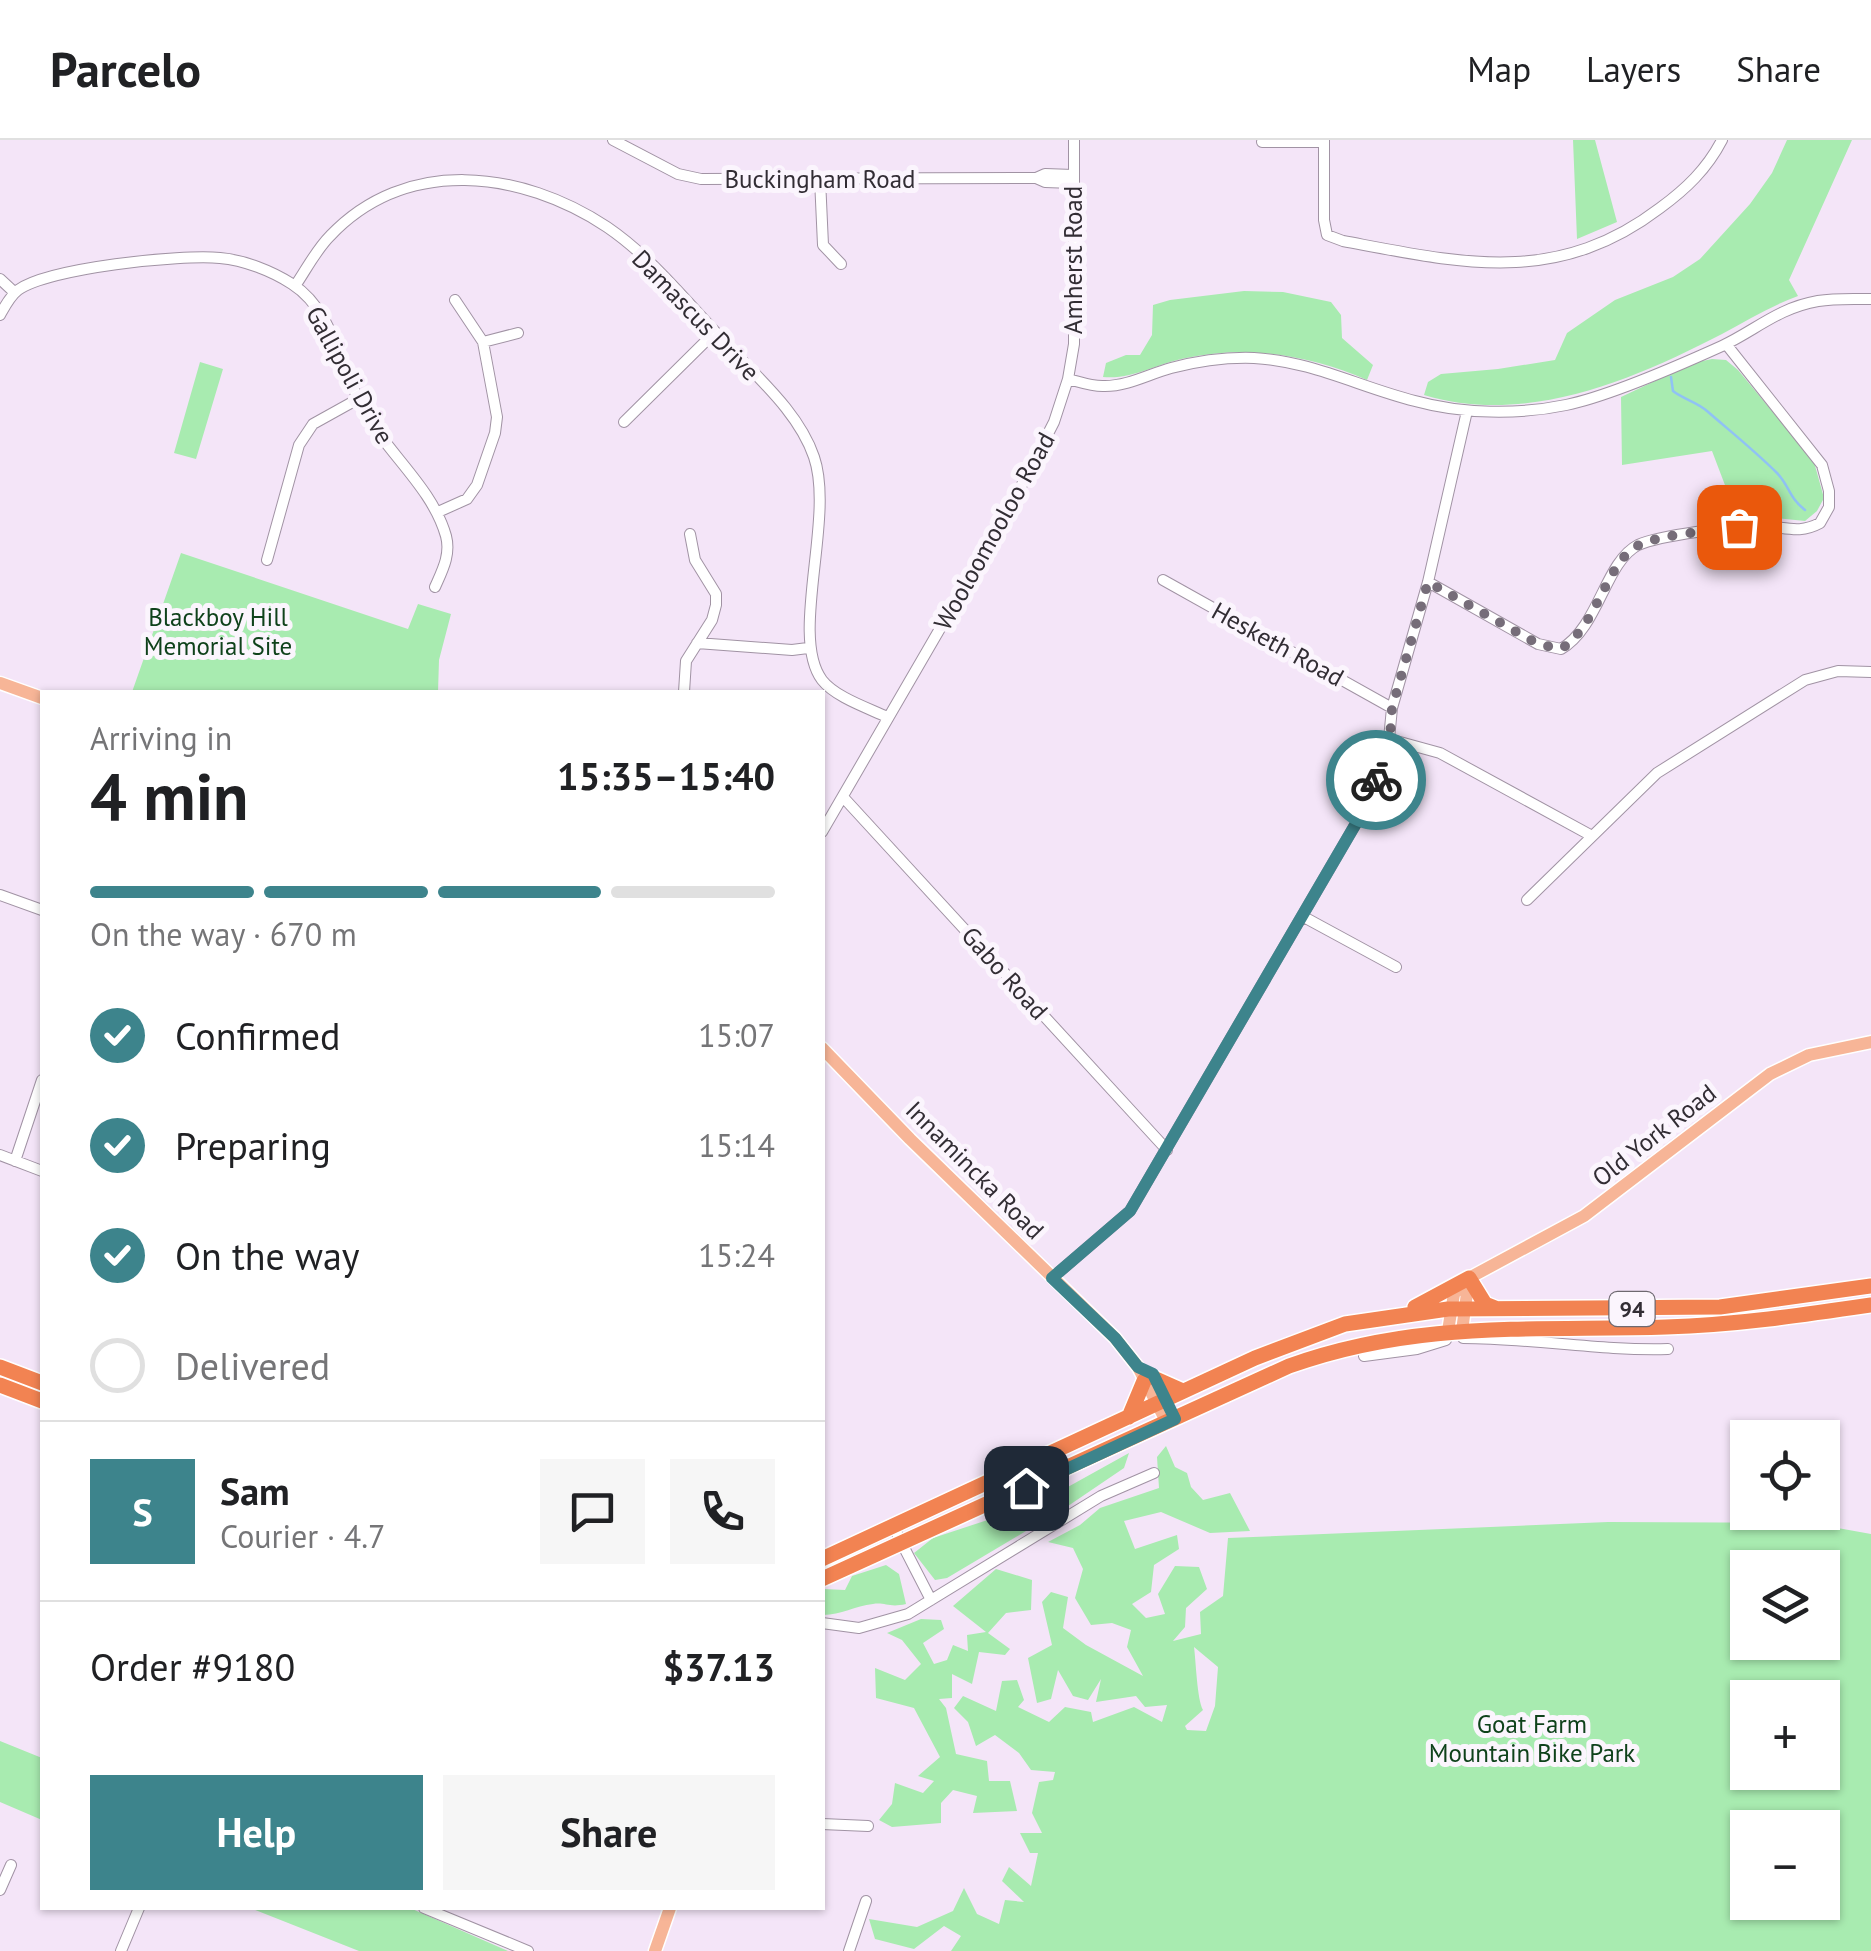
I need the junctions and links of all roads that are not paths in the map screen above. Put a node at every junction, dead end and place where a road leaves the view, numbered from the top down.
1 (613, 140) edge
2 (1074, 140) edge
3 (1722, 140) edge
4 (1324, 141) edge
5 (1262, 142) edge
6 (820, 179) junction
7 (1073, 179) junction
8 (842, 264) dead end
9 (0, 279) edge
10 (295, 286) junction
11 (14, 292) junction
12 (1871, 299) edge
13 (456, 300) dead end
14 (0, 314) edge
15 (715, 332) junction
16 (518, 333) dead end
17 (483, 342) junction
18 (1726, 344) junction
19 (1068, 380) junction
20 (358, 399) junction
21 (1468, 410) junction
22 (624, 422) dead end
23 (438, 512) junction
24 (690, 534) dead end
25 (267, 560) dead end
26 (1163, 580) dead end
27 (1428, 582) junction
28 (435, 587) dead end
29 (697, 643) junction
30 (808, 648) junction
31 (1871, 672) edge
32 (0, 683) edge
33 (684, 690) edge
34 (40, 697) edge
35 (1392, 708) junction
36 (887, 718) junction
37 (1390, 738) junction
38 (843, 796) junction
39 (825, 827) edge
40 (1592, 836) junction
41 (0, 895) edge
42 (1527, 900) dead end
43 (40, 909) edge
44 (1302, 916) junction
45 (1396, 967) dead end
46 (1871, 1042) edge
47 (825, 1051) edge
48 (40, 1086) edge
49 (1167, 1150) junction
50 (0, 1156) edge
51 (15, 1160) junction
52 (40, 1170) edge
53 (1052, 1278) junction
54 (1469, 1278) junction
55 (1871, 1286) edge
56 (1871, 1304) edge
57 (1495, 1308) junction
58 (1456, 1309) junction
59 (1387, 1316) junction
60 (1455, 1331) junction
61 (1389, 1345) junction
62 (1668, 1349) dead end
63 (1364, 1356) dead end
64 (0, 1367) edge
65 (1146, 1376) junction
66 (40, 1382) edge
67 (0, 1385) edge
68 (1182, 1391) junction
69 (40, 1400) edge
70 (1161, 1401) junction
71 (1129, 1417) junction
72 (1171, 1421) junction
73 (1154, 1473) dead end
74 (894, 1528) junction
75 (902, 1544) junction
76 (825, 1558) edge
77 (825, 1579) edge
78 (931, 1600) junction
79 (825, 1623) edge
80 (825, 1824) edge
81 (868, 1826) dead end
82 (11, 1864) dead end
83 (0, 1890) edge
84 (866, 1900) dead end
85 (138, 1910) edge
86 (429, 1910) edge
87 (669, 1910) edge
88 (121, 1951) edge
89 (528, 1951) edge
90 (654, 1951) edge
91 (849, 1951) edge

1 - 6 street, Buckingham Road
2 - 7 street, Amherst Road
3 - 4 street
4 - 5 street
6 - 7 street, Buckingham Road
6 - 8 street
7 - 19 street, Amherst Road
9 - 11 street
10 - 11 street, Gallipoli Drive
10 - 15 street, Damascus Drive
10 - 20 street, Gallipoli Drive
11 - 14 street
12 - 18 street
13 - 17 street
15 - 22 street
15 - 30 street, Damascus Drive
16 - 17 street
17 - 23 street
18 - 21 street
18 - 27 street
19 - 21 street
19 - 36 street, Wooloomooloo Road
20 - 23 street, Gallipoli Drive
20 - 25 street
21 - 27 street
23 - 28 street, Gallipoli Drive
24 - 29 street
26 - 35 street, Hesketh Road
27 - 35 street
29 - 30 street
29 - 33 street
30 - 36 street
31 - 40 street
32 - 34 main road
35 - 37 street
36 - 38 street, Wooloomooloo Road
37 - 40 street
37 - 44 street
38 - 39 street, Wooloomooloo Road
38 - 49 street, Gabo Road
40 - 42 street
41 - 43 street
44 - 45 street
44 - 49 street
46 - 54 main road, Old York Road
47 - 53 main road, Innamincka Road
48 - 51 street
49 - 53 street
50 - 51 street
51 - 52 street
53 - 65 main road, Innamincka Road
54 - 57 highway
54 - 58 main road
54 - 59 highway
55 - 57 highway, 94
56 - 60 highway, 94
57 - 58 highway, 94
58 - 59 highway, 94
58 - 60 main road
59 - 61 street
59 - 68 highway, 94
60 - 61 highway, 94
61 - 62 street
61 - 63 street
61 - 72 highway, 94
64 - 66 highway
65 - 68 highway
65 - 70 main road, Innamincka Road
65 - 71 highway
67 - 69 highway
68 - 70 highway, 94
70 - 71 highway, 94
70 - 72 main road, Innamincka Road
71 - 74 highway, 94
72 - 75 highway, 94
73 - 78 street
74 - 75 street
74 - 76 highway, 94
75 - 77 highway, 94
75 - 78 street
78 - 79 street
80 - 81 street
82 - 83 street
84 - 91 street
85 - 88 street
86 - 89 street
87 - 90 main road

